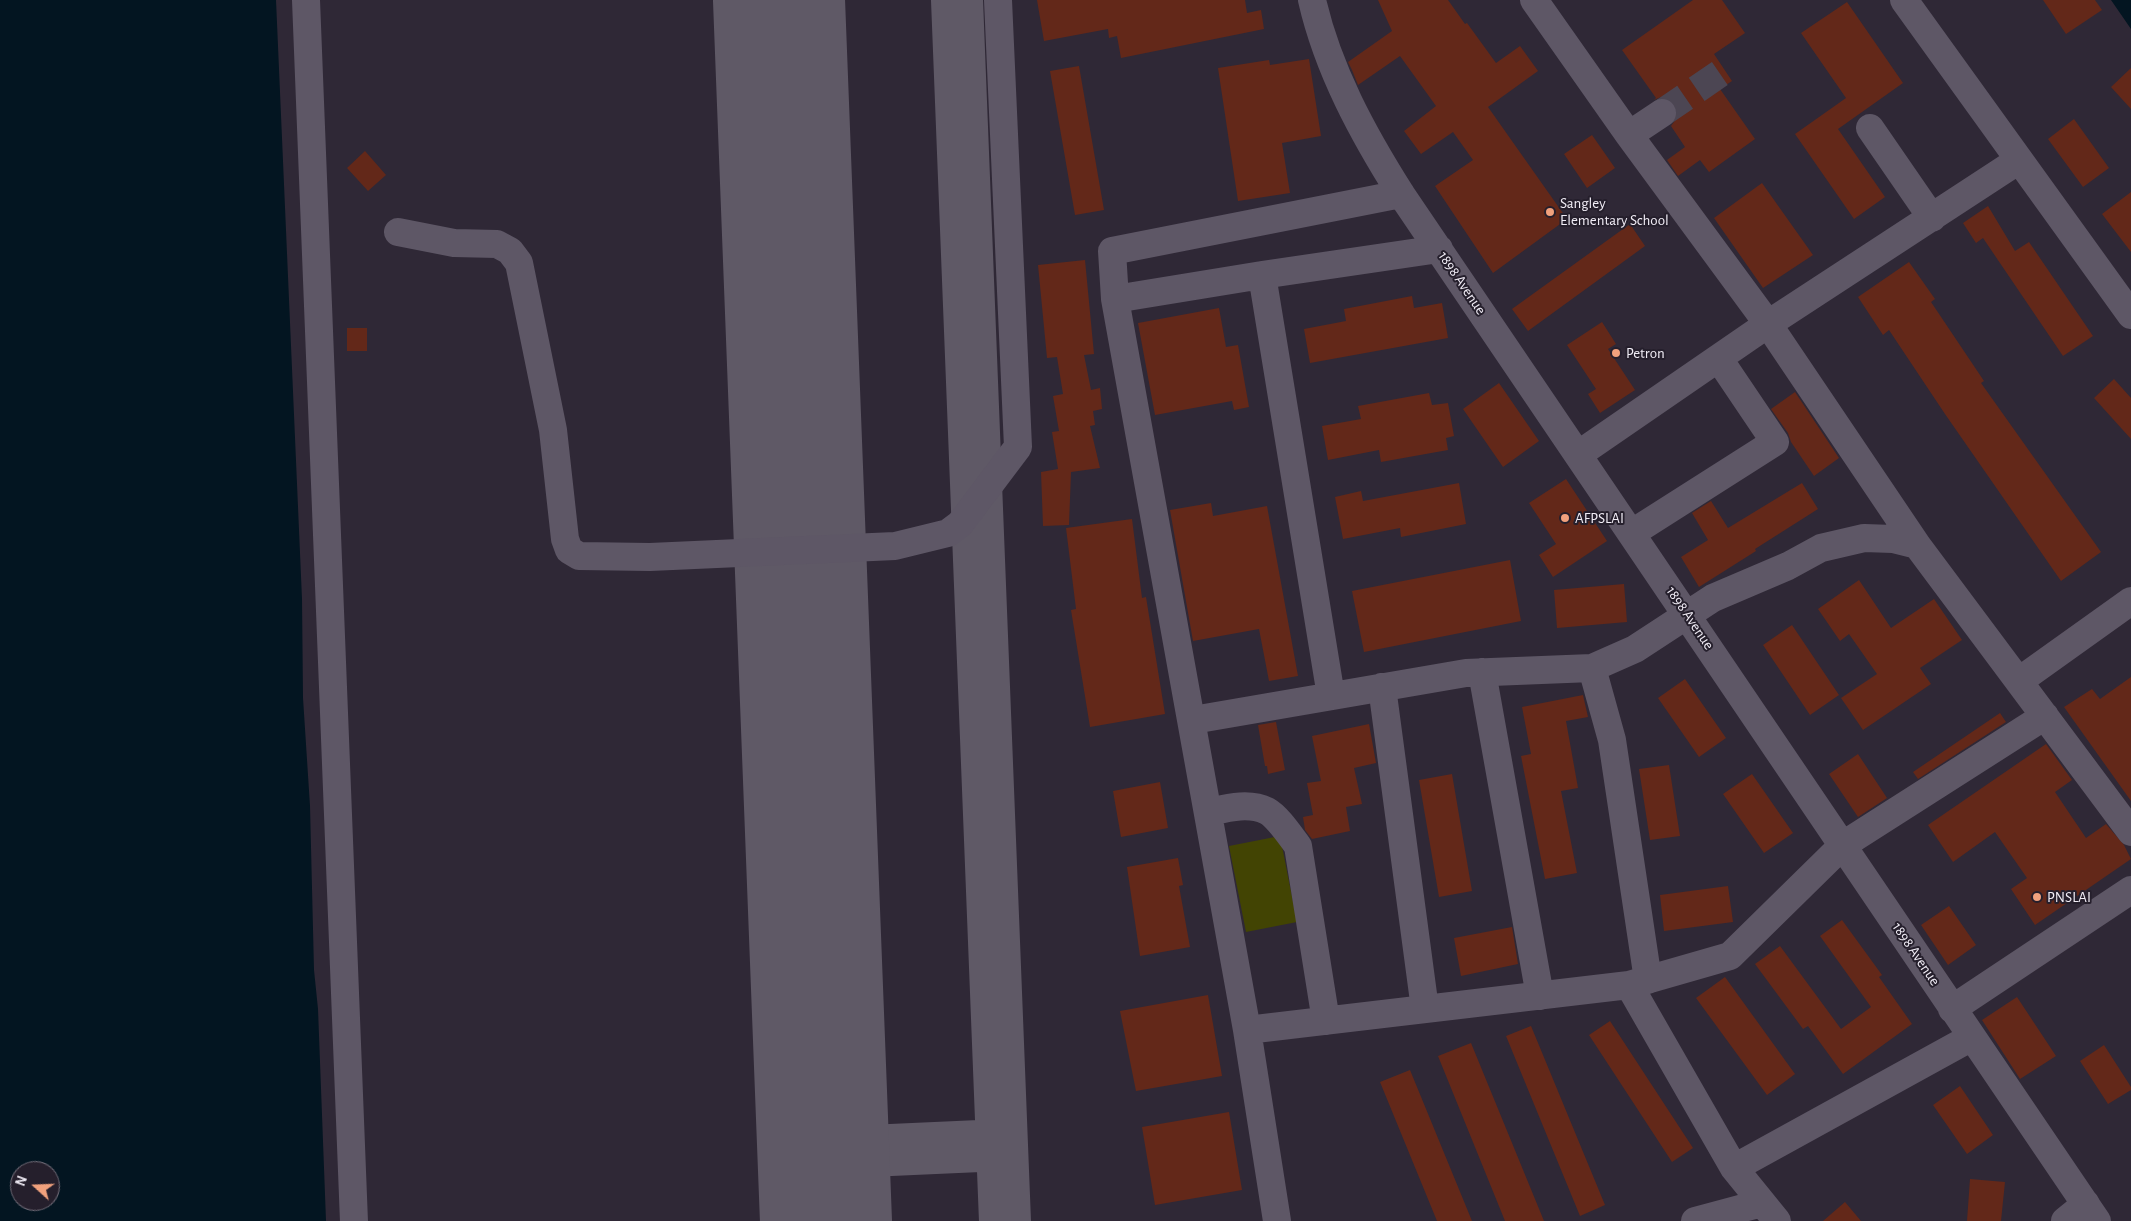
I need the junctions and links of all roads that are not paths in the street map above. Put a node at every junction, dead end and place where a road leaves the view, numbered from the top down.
1 (306, 0) edge
2 (998, 0) edge
3 (1312, 0) edge
4 (1534, 0) edge
5 (1904, 0) edge
6 (1662, 113) tunnel mouth
7 (1870, 128) dead end
8 (1629, 135) junction
9 (2019, 160) junction
10 (1401, 194) junction
11 (1932, 218) junction
12 (398, 232) dead end
13 (1439, 250) junction
14 (1262, 275) junction
15 (1115, 299) junction
16 (2131, 314) edge
17 (1768, 324) junction
18 (1719, 359) junction
19 (1579, 454) junction
20 (1632, 533) junction
21 (1917, 545) junction
22 (2131, 601) edge
23 (1686, 614) junction
24 (1592, 668) junction
25 (1482, 672) junction
26 (2019, 681) junction
27 (1382, 687) junction
28 (1331, 696) junction
29 (2045, 716) junction
30 (1193, 720) junction
31 (1209, 812) junction
32 (2131, 832) edge
33 (1843, 845) junction
34 (2131, 890) edge
35 (1638, 982) junction
36 (1540, 996) junction
37 (1425, 1009) junction
38 (1952, 1009) junction
39 (1326, 1021) junction
40 (1247, 1030) junction
41 (1972, 1037) junction
42 (1734, 1168) junction
43 (1770, 1212) edge
44 (2092, 1212) edge
45 (354, 1221) edge
46 (1277, 1221) edge
47 (1695, 1221) edge
48 (2065, 1221) edge

1 - 45 street
2 - 12 street
3 - 10 street, 1898 Avenue
4 - 8 street
5 - 9 street
6 - 8 street
7 - 11 street
8 - 17 street
9 - 11 street
9 - 16 street
10 - 13 street, 1898 Avenue
10 - 15 street
11 - 17 street
13 - 14 street
13 - 19 street, 1898 Avenue
14 - 15 street
14 - 28 street
15 - 30 street
17 - 18 street
17 - 21 street
18 - 19 street
18 - 20 street
19 - 20 street, 1898 Avenue
20 - 23 street, 1898 Avenue
21 - 23 street
21 - 26 street
22 - 26 street
23 - 24 street
23 - 33 street, 1898 Avenue
24 - 25 street
24 - 35 street
25 - 27 street
25 - 36 street
26 - 29 street
27 - 28 street
27 - 37 street
28 - 30 street
29 - 32 street
29 - 33 street
30 - 31 street
31 - 39 street
31 - 40 street
33 - 35 street
33 - 38 street, 1898 Avenue
34 - 38 street
35 - 36 street
35 - 42 street
36 - 37 street
37 - 39 street
38 - 41 street, 1898 Avenue
39 - 40 street
40 - 46 street
41 - 42 street
41 - 44 street, 1898 Avenue
42 - 43 street
43 - 47 street
44 - 48 street

